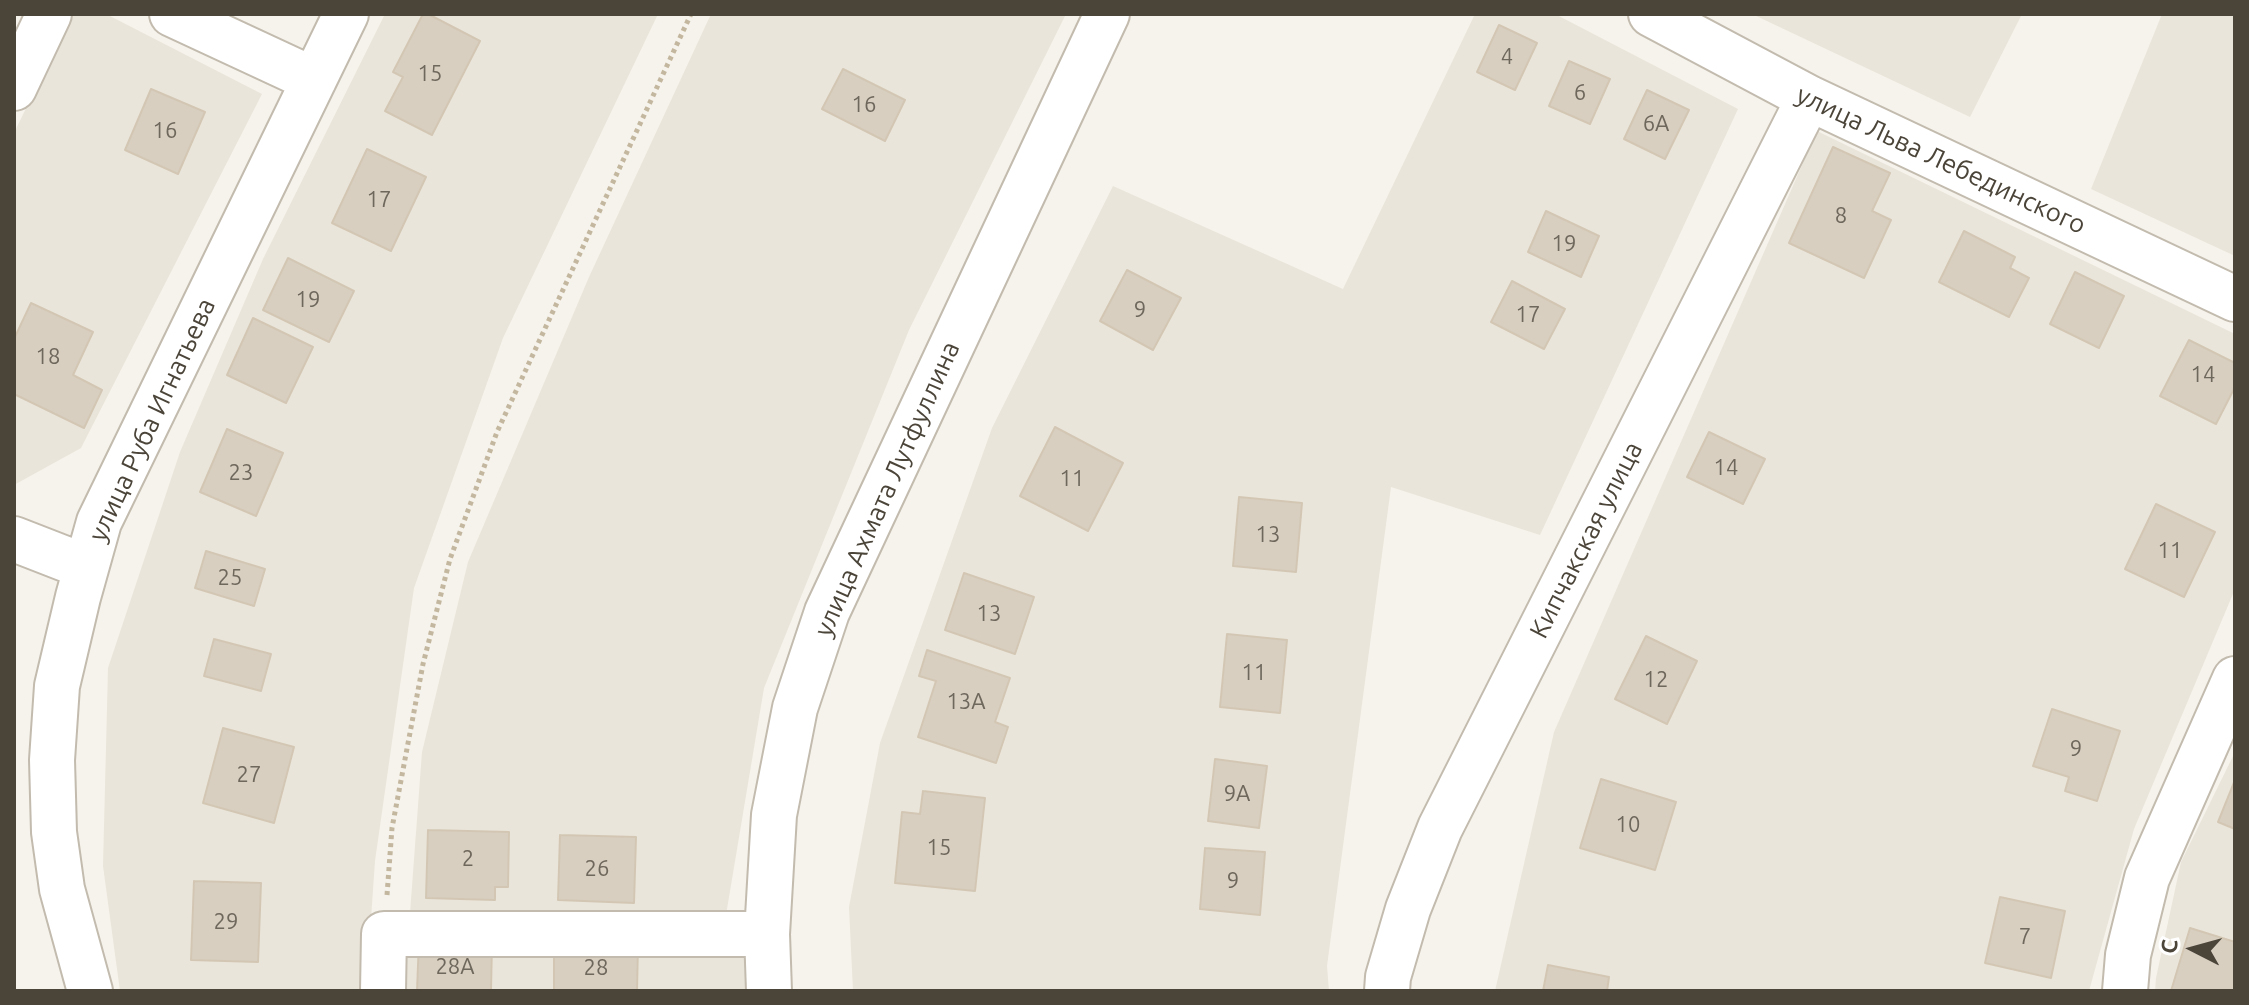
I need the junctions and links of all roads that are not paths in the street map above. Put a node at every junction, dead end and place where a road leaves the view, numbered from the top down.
1 (49, 14) edge
2 (172, 14) edge
3 (346, 14) edge
4 (1107, 14) edge
5 (1651, 14) edge
6 (314, 80) junction
7 (14, 88) edge
8 (1809, 98) junction
9 (2235, 299) edge
10 (14, 539) edge
11 (86, 567) junction
12 (2235, 679) edge
13 (767, 934) junction
14 (90, 991) edge
15 (383, 991) edge
16 (769, 991) edge
17 (1387, 991) edge
18 (2125, 991) edge

1 - 7 street
2 - 6 street
3 - 6 street, улица Руба Игнатьева
4 - 13 street, улица Ахмата Лутфуллина
5 - 8 street, улица Льва Лебединского
6 - 11 street, улица Руба Игнатьева
8 - 9 street, улица Льва Лебединского
8 - 17 street, Кипчакская улица
10 - 11 street
11 - 14 street, улица Руба Игнатьева
12 - 18 street
13 - 15 street
13 - 16 street, улица Ахмата Лутфуллина

